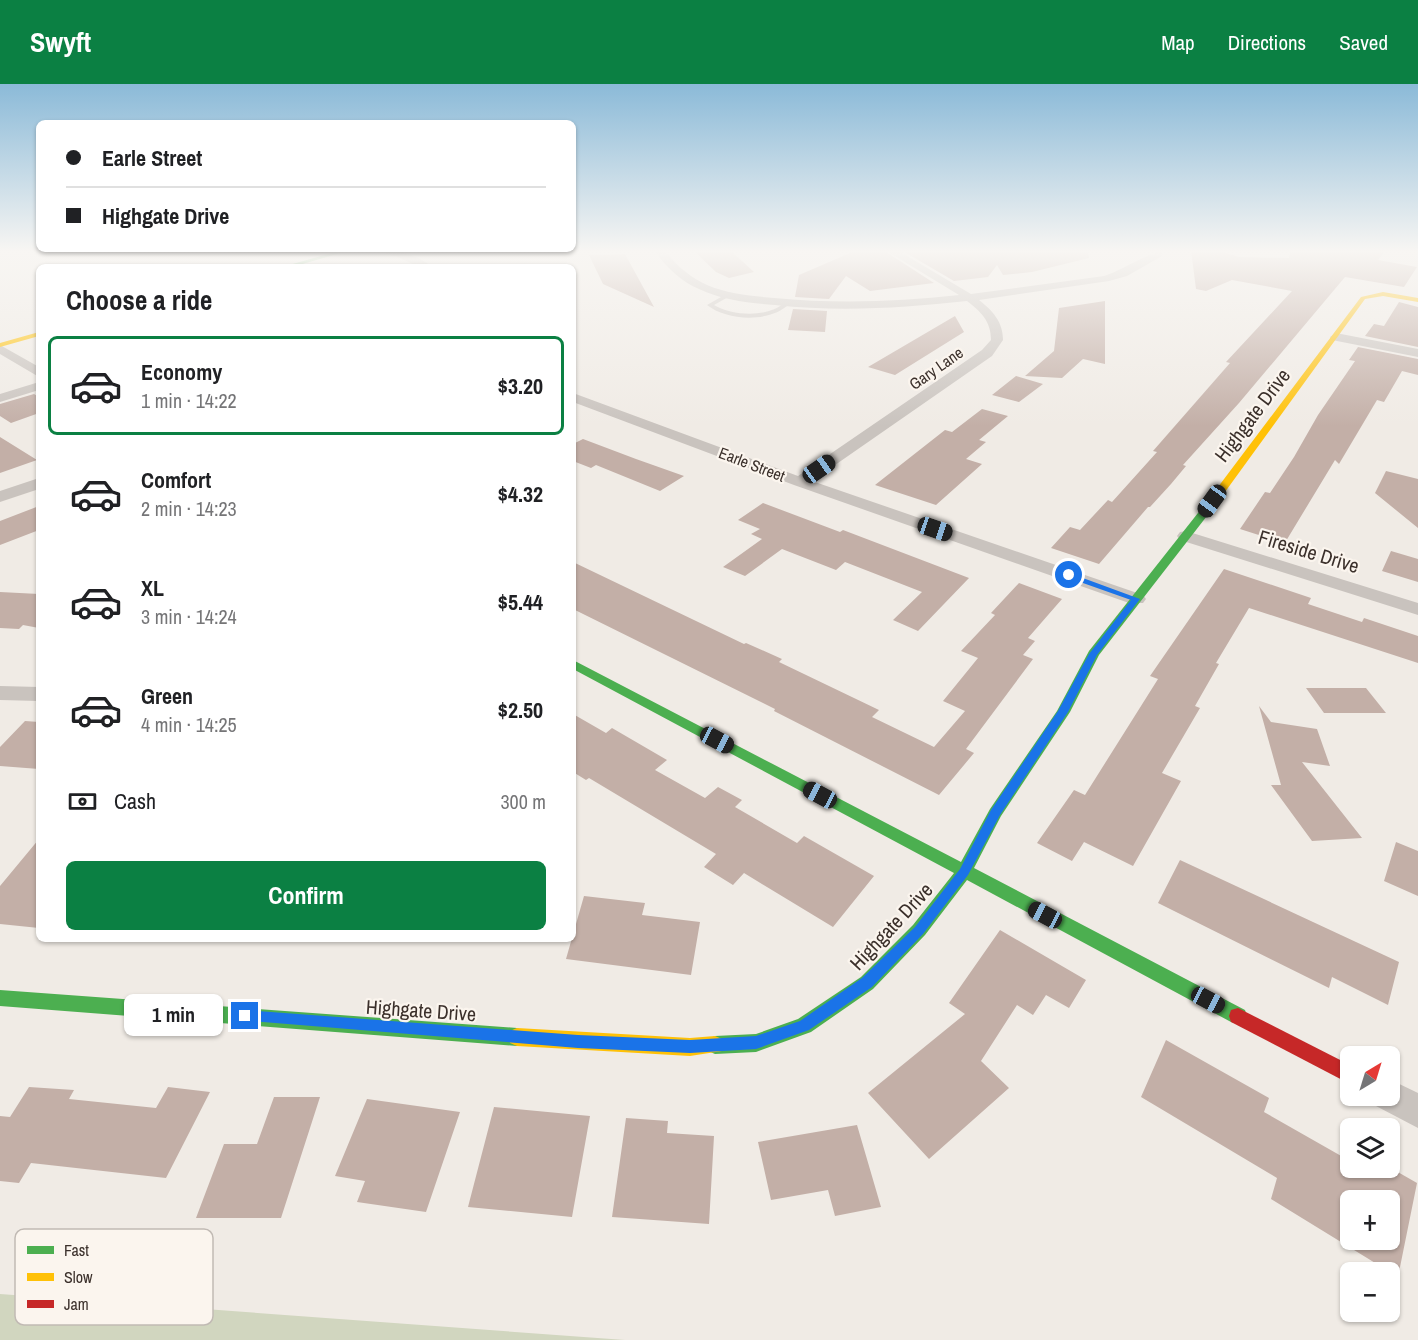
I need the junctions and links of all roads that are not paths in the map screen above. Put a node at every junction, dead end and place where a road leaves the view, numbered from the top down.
1 (719, 309) edge
2 (783, 309) edge
3 (982, 309) edge
4 (1355, 309) edge
5 (36, 335) edge
6 (1336, 337) junction
7 (0, 347) edge
8 (1418, 353) edge
9 (36, 371) edge
10 (36, 387) edge
11 (0, 398) edge
12 (576, 398) edge
13 (800, 482) junction
14 (36, 484) edge
15 (0, 497) edge
16 (1186, 536) junction
17 (1136, 599) junction
18 (1418, 609) edge
19 (576, 666) edge
20 (0, 693) edge
21 (36, 694) edge
22 (964, 872) junction
23 (0, 998) edge
24 (1340, 1070) edge
25 (1400, 1101) edge
26 (1418, 1111) edge

1 - 2 lane
3 - 13 street, Gary Lane
4 - 6 street, Highgate Drive
5 - 7 street
6 - 8 street
6 - 16 street, Highgate Drive
7 - 9 street
10 - 11 street
12 - 13 street, Earle Street
13 - 17 street, Earle Street
14 - 15 street
16 - 17 street, Highgate Drive
16 - 18 street, Fireside Drive
17 - 22 street, Highgate Drive
19 - 22 street
20 - 21 street
22 - 23 street, Highgate Drive
22 - 24 street
25 - 26 street

